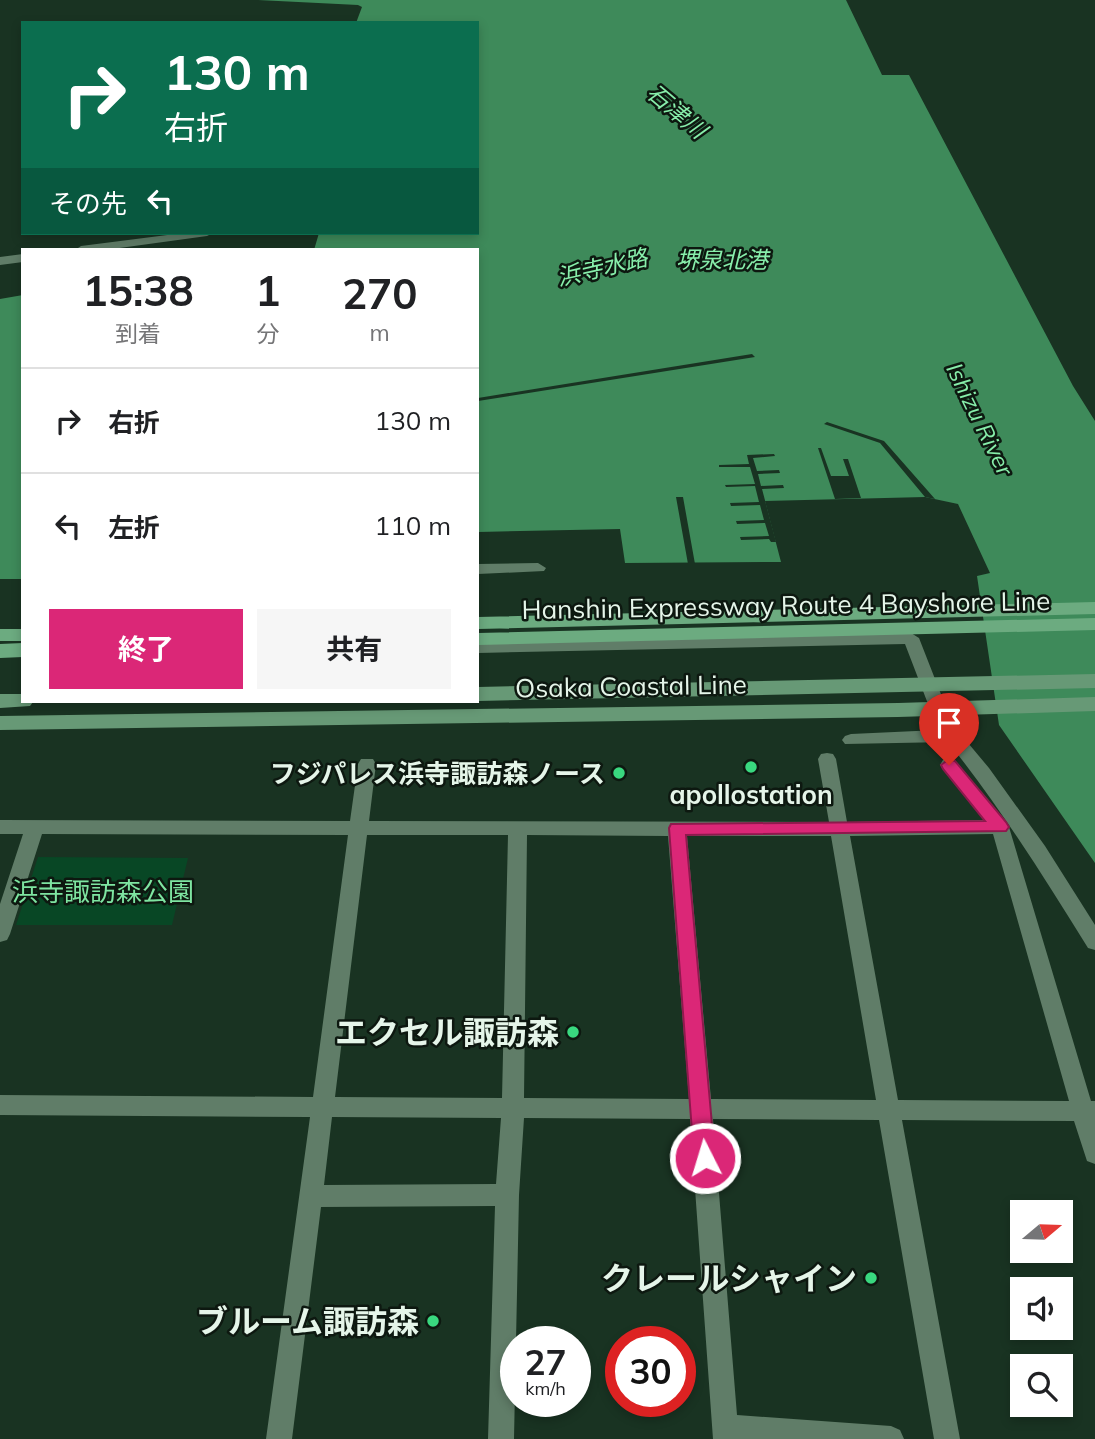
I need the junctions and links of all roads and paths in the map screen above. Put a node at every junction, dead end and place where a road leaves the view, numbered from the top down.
1 (192, 235) edge
2 (96, 248) edge
3 (21, 258) edge
4 (0, 261) edge
5 (538, 568) dead end
6 (479, 569) edge
7 (1095, 608) edge
8 (479, 623) edge
9 (1095, 624) edge
10 (0, 635) edge
11 (21, 635) edge
12 (479, 639) edge
13 (479, 648) edge
14 (21, 650) edge
15 (0, 651) edge
16 (1095, 681) edge
17 (930, 685) junction
18 (479, 694) edge
19 (21, 701) edge
20 (0, 702) edge
21 (1095, 704) edge
22 (938, 709) junction
23 (0, 723) edge
24 (951, 736) junction
25 (851, 740) dead end
26 (827, 759) dead end
27 (367, 764) dead end
28 (949, 765) dead end
29 (0, 827) edge
30 (35, 827) junction
31 (1000, 827) junction
32 (677, 828) junction
33 (359, 829) junction
34 (519, 829) junction
35 (838, 830) junction
36 (0, 934) edge
37 (1095, 942) edge
38 (0, 1105) edge
39 (321, 1108) junction
40 (513, 1109) junction
41 (701, 1110) junction
42 (890, 1111) junction
43 (1089, 1111) edge
44 (1095, 1154) edge
45 (507, 1195) junction
46 (310, 1196) junction
47 (725, 1433) edge
48 (279, 1439) edge
49 (501, 1439) edge
50 (891, 1439) edge
51 (947, 1439) edge

1 - 2 street
3 - 4 street
5 - 6 street
7 - 8 highway, Hanshin Expressway Route 4 Bayshore Line
9 - 12 highway, Hanshin Expressway Route 4 Bayshore Line
10 - 11 highway
13 - 17 street
14 - 15 highway
16 - 17 main road, Osaka Coastal Line
17 - 18 main road, Osaka Coastal Line
17 - 22 street
19 - 20 main road
21 - 22 main road, Osaka Coastal Line
22 - 23 main road, Osaka Coastal Line
22 - 24 street
24 - 25 street
24 - 37 street
26 - 35 street
27 - 33 street
28 - 31 street
29 - 30 street
30 - 33 street
30 - 36 street
31 - 35 street
31 - 43 street
32 - 34 street
32 - 35 street
32 - 41 street
33 - 34 street
33 - 39 street
34 - 40 street
35 - 42 street
38 - 39 street
39 - 40 street
39 - 46 street
40 - 41 street
40 - 45 street
41 - 42 street
41 - 47 street
42 - 43 street
42 - 51 street
43 - 44 street
45 - 46 street
45 - 49 street
46 - 48 street
47 - 50 street

